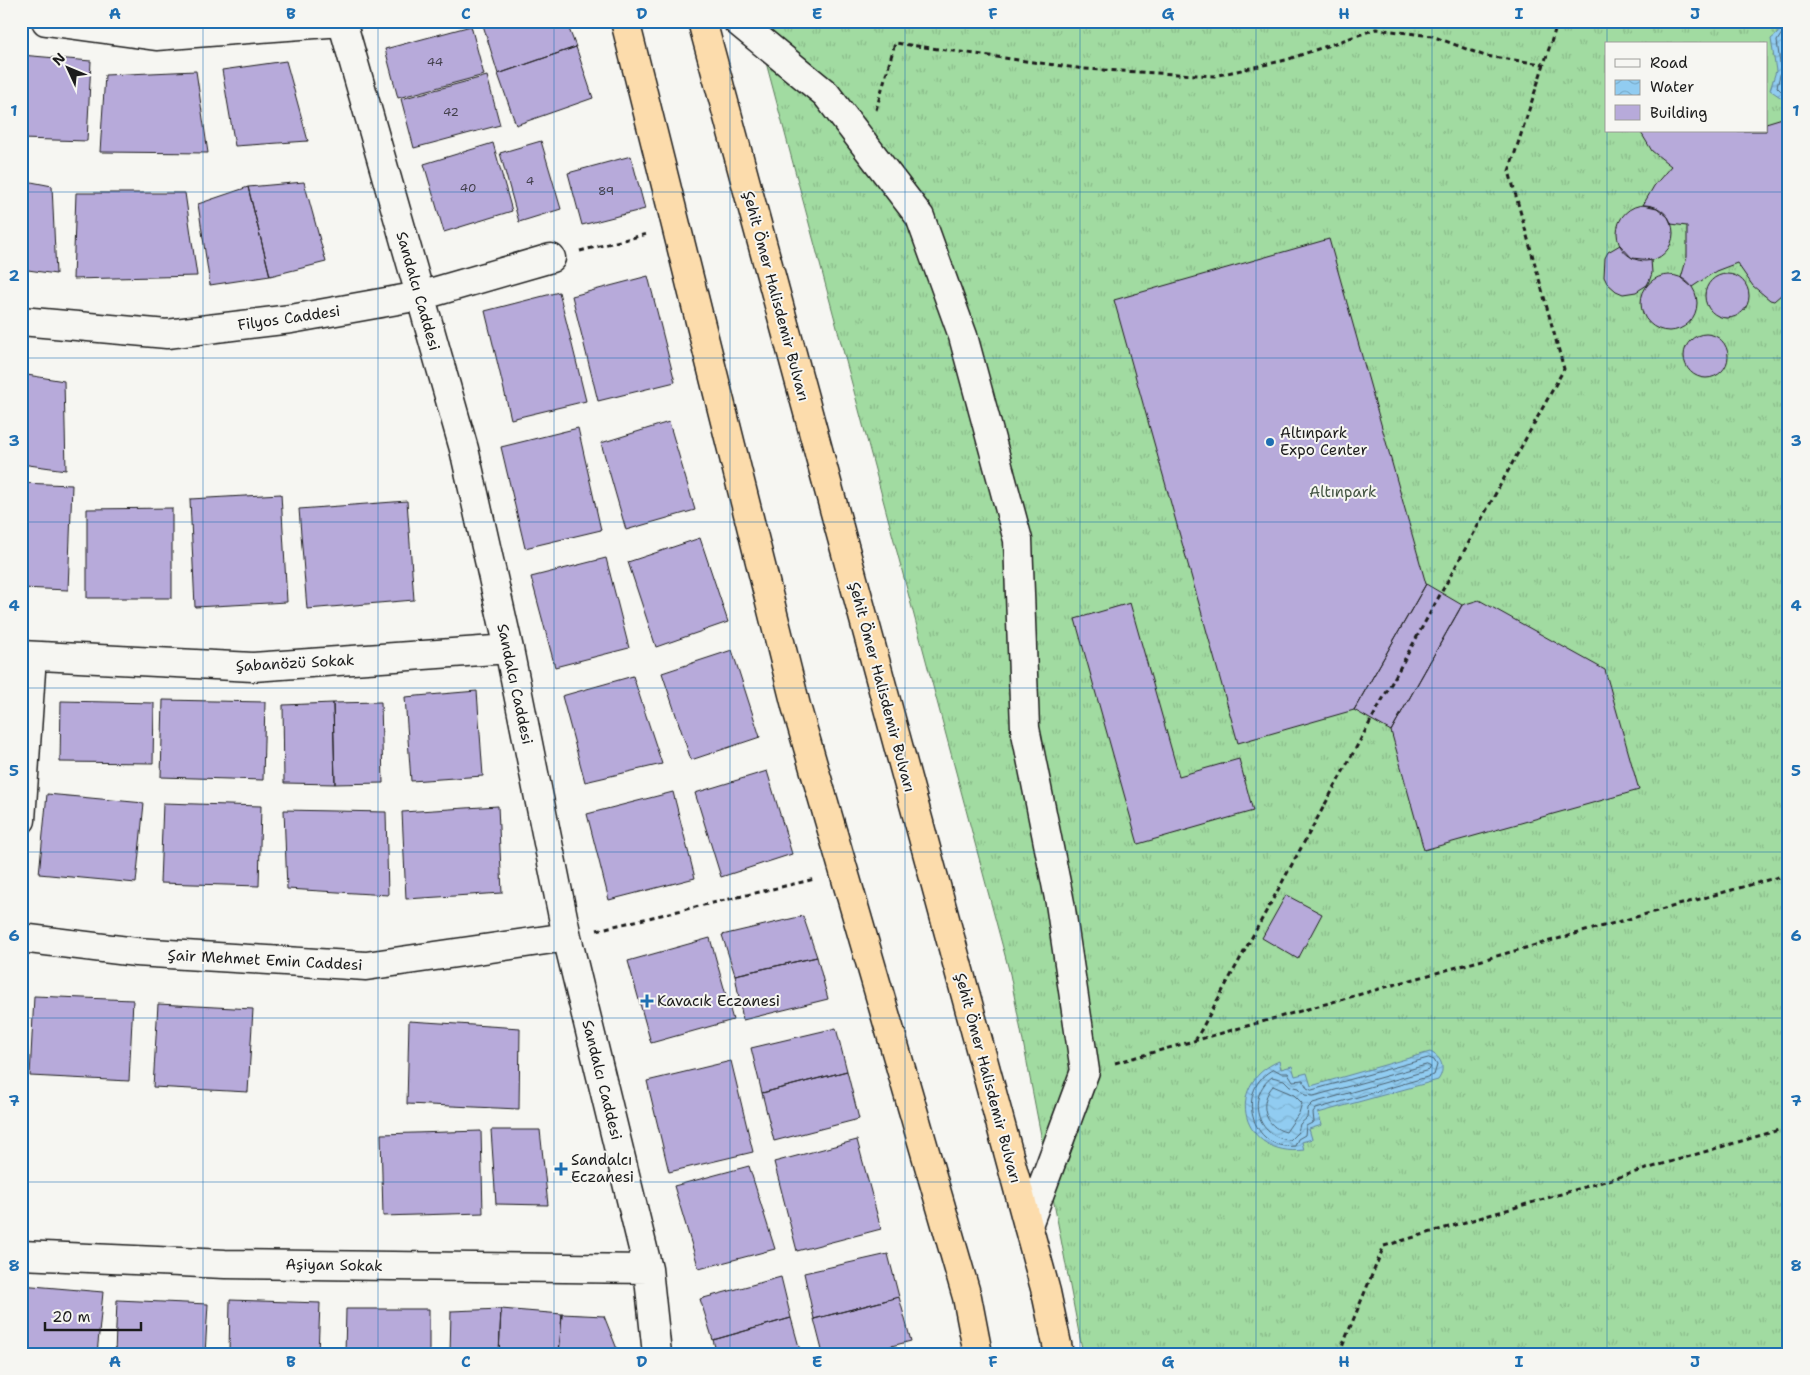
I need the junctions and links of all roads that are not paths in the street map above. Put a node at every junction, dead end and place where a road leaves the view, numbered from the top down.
1 (46, 21) edge
2 (625, 21) edge
3 (702, 21) edge
4 (737, 21) edge
5 (342, 22) edge
6 (550, 258) road end
7 (420, 296) junction
8 (21, 321) edge
9 (508, 649) junction
10 (27, 656) edge
11 (21, 820) edge
12 (567, 937) junction
13 (21, 938) edge
14 (1028, 1225) junction
15 (21, 1255) edge
16 (648, 1269) junction
17 (657, 1354) edge
18 (978, 1354) edge
19 (1059, 1354) edge

1 - 5 street
2 - 18 highway
3 - 14 highway, Şehit Ömer Halisdemir Bulvarı
4 - 14 street
5 - 7 street, Sandalcı Caddesi
6 - 7 street, Filyos Caddesi
7 - 8 street, Filyos Caddesi
7 - 9 street, Sandalcı Caddesi
9 - 10 street, Şabanözü Sokak
9 - 12 street, Sandalcı Caddesi
10 - 11 street
12 - 13 street, Şair Mehmet Emin Caddesi
12 - 16 street, Sandalcı Caddesi
14 - 19 highway, Şehit Ömer Halisdemir Bulvarı
15 - 16 street, Aşiyan Sokak
16 - 17 street, Sandalcı Caddesi

